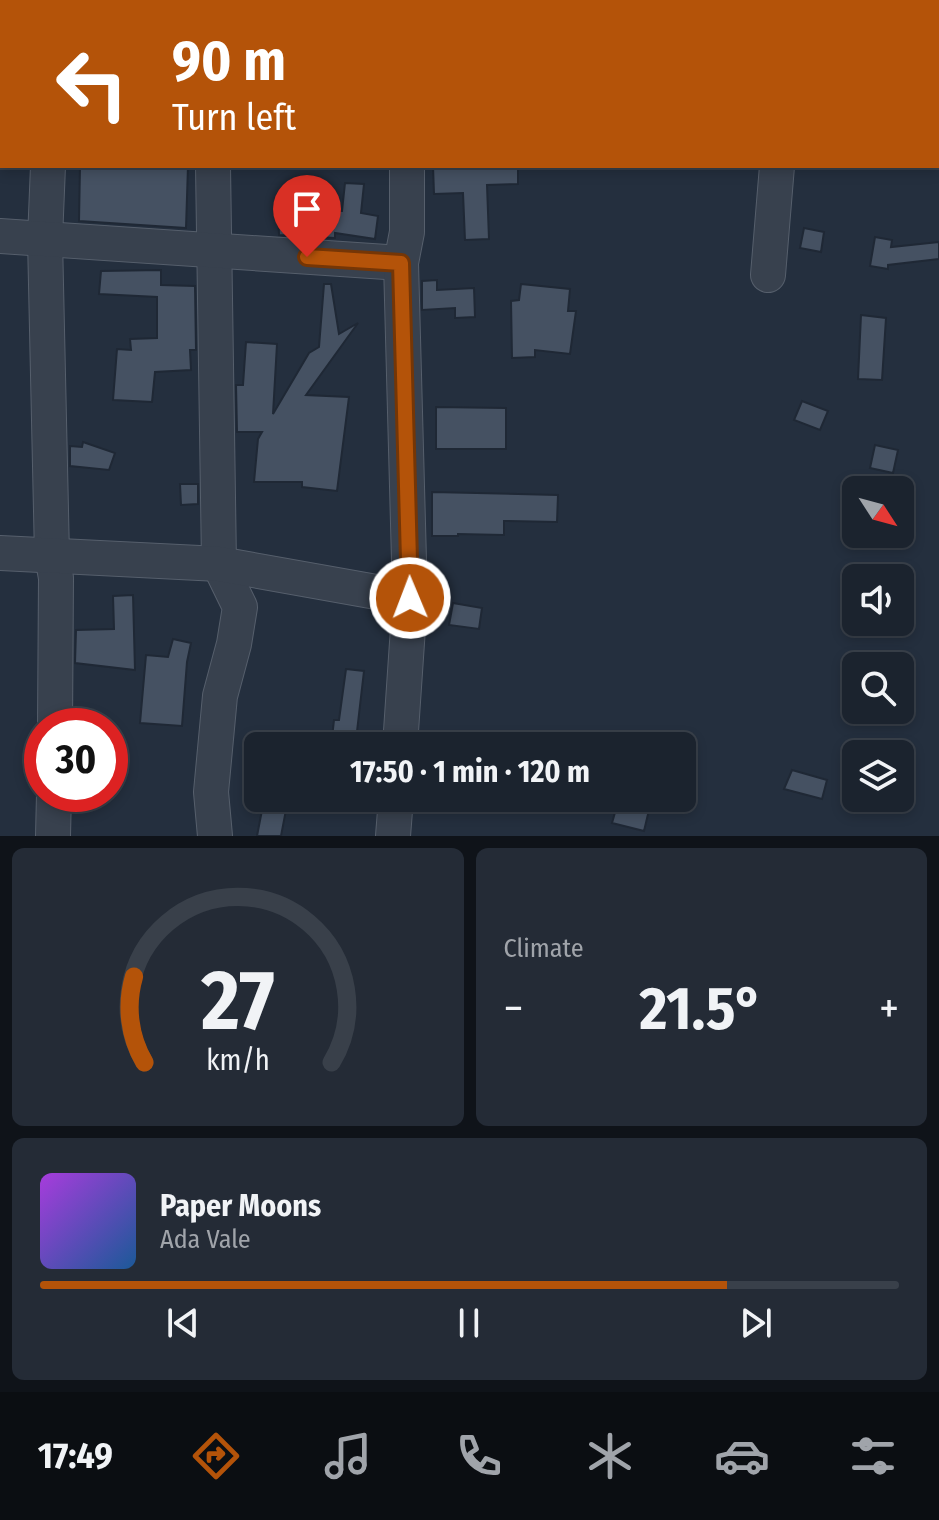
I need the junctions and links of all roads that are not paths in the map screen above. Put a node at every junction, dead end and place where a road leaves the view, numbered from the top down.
1 (48, 168) edge
2 (213, 168) edge
3 (407, 168) edge
4 (777, 168) edge
5 (0, 236) edge
6 (45, 239) junction
7 (214, 251) junction
8 (401, 263) junction
9 (768, 275) dead end
10 (0, 553) edge
11 (52, 556) junction
12 (219, 564) junction
13 (410, 598) junction
14 (55, 708) edge
15 (401, 732) edge
16 (54, 812) edge
17 (395, 812) edge
18 (53, 836) edge
19 (215, 836) edge
20 (393, 836) edge

1 - 6 street
2 - 7 street
3 - 8 street
4 - 9 street
5 - 6 street
6 - 7 street
6 - 11 street
7 - 8 street
7 - 12 street
8 - 13 street
10 - 11 street
11 - 12 street
11 - 14 street
12 - 13 street
12 - 19 street
13 - 15 street
16 - 18 street
17 - 20 street

